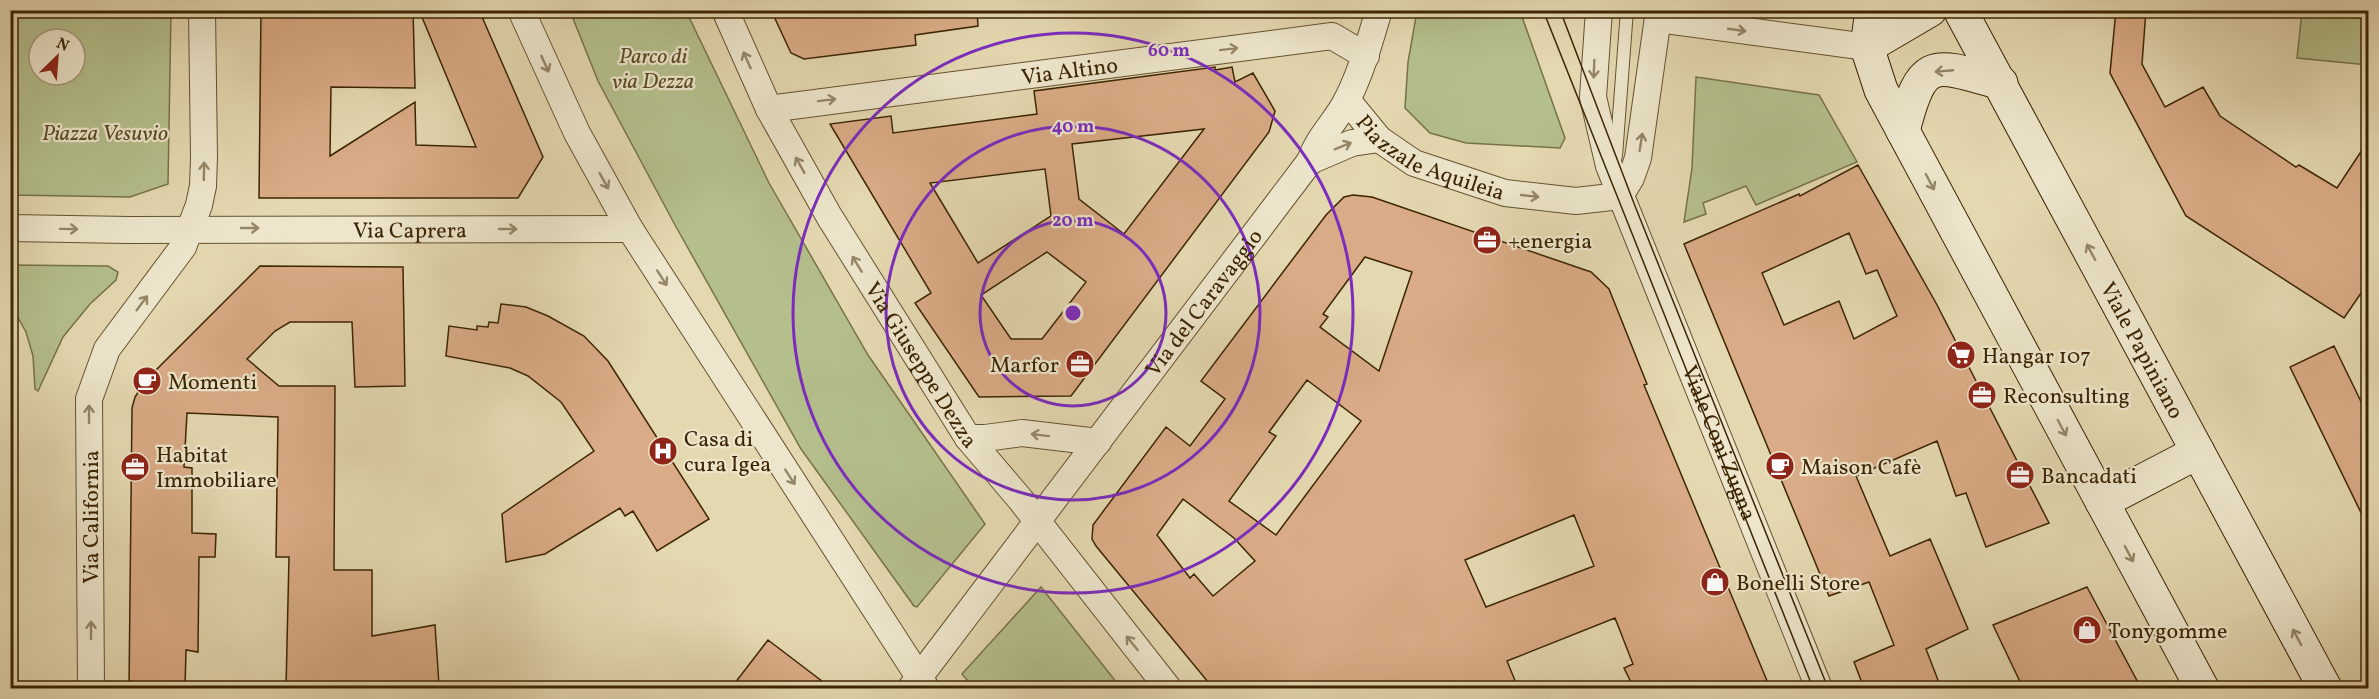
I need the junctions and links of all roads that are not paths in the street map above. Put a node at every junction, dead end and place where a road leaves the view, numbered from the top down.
1 (202, 10) edge
2 (521, 10) edge
3 (726, 10) edge
4 (1379, 10) edge
5 (1599, 10) edge
6 (1627, 10) edge
7 (1872, 10) edge
8 (1930, 10) edge
9 (1960, 10) edge
10 (1659, 15) edge
11 (1868, 47) junction
12 (1366, 56) junction
13 (2001, 84) junction
14 (1347, 100) junction
15 (769, 109) junction
16 (1903, 131) junction
17 (1379, 139) junction
18 (1310, 161) junction
19 (1620, 196) junction
20 (10, 228) edge
21 (192, 228) junction
22 (630, 229) junction
23 (968, 438) junction
24 (1098, 442) junction
25 (2198, 452) junction
26 (2102, 502) junction
27 (1036, 522) junction
28 (919, 685) edge
29 (91, 688) edge
30 (1168, 688) edge
31 (1819, 688) edge
32 (2202, 688) edge
33 (2325, 688) edge

21 -> 1 street
2 -> 22 street
15 -> 3 street, Via Giuseppe Dezza
4 - 12 street, Piazzale Aquileia
5 -> 19 street
6 - 19 lane
7 - 11 main road
8 - 11 main road
9 - 13 main road, Viale Papiniano
10 -> 11 street
19 -> 10 street
11 - 16 main road
12 - 14 street, Piazzale Aquileia
15 -> 12 street, Via Altino
13 -> 16 main road
25 -> 13 main road, Viale Papiniano
14 - 17 street, Piazzale Aquileia
14 - 18 street, Via del Caravaggio
23 -> 15 street, Via Giuseppe Dezza
16 -> 26 main road
18 -> 17 street
17 -> 19 street, Piazzale Aquileia
18 - 24 street, Via del Caravaggio
19 - 31 street, Viale Coni Zugna
20 -> 21 street
21 -> 22 street, Via Caprera
29 -> 21 street, Via California
22 -> 28 street
24 -> 23 street
23 - 27 street, Via Giuseppe Dezza
24 - 27 street, Via del Caravaggio
25 - 26 main road
33 -> 25 main road, Viale Papiniano
26 -> 32 main road
27 - 28 street, Via del Caravaggio
30 -> 27 street, Via Giuseppe Dezza

